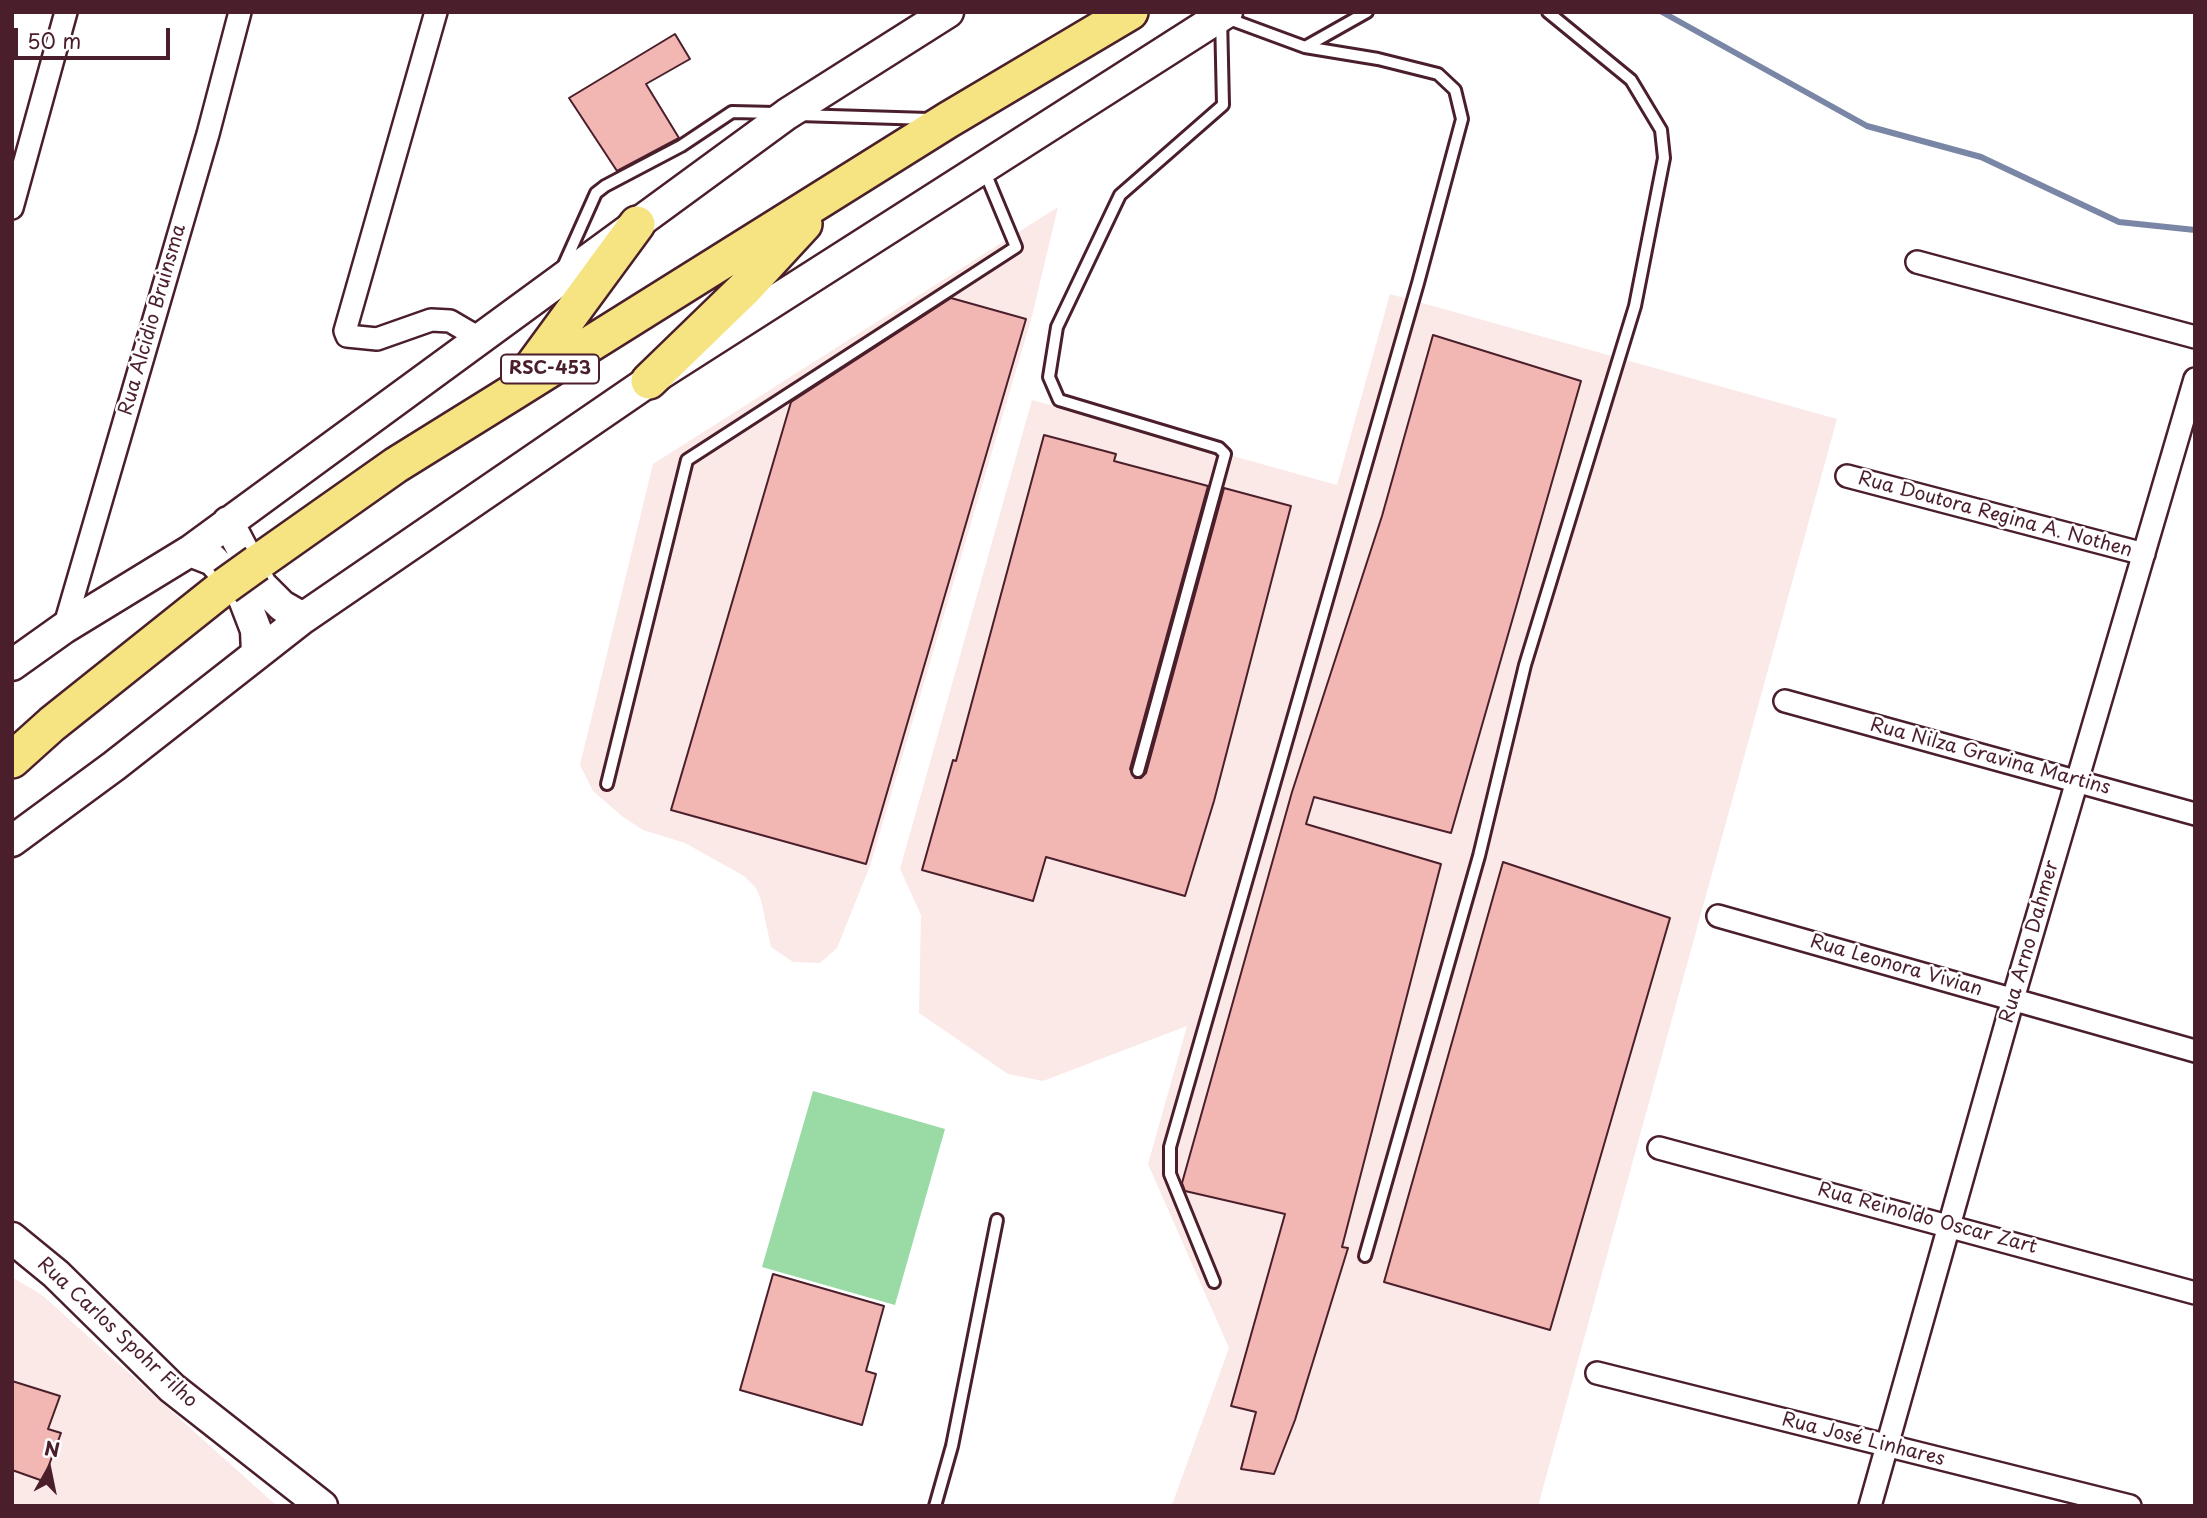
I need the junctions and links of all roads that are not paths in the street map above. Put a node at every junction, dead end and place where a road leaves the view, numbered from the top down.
1 (65, 12) edge
2 (240, 12) edge
3 (436, 12) edge
4 (948, 12) edge
5 (1130, 12) edge
6 (1367, 12) edge
7 (1548, 12) edge
8 (1224, 14) edge
9 (1305, 47) junction
10 (786, 114) junction
11 (948, 120) junction
12 (983, 168) junction
13 (835, 191) junction
14 (12, 208) edge
15 (637, 225) junction
16 (1917, 262) dead end
17 (555, 284) junction
18 (2195, 337) edge
19 (479, 338) junction
20 (2195, 379) edge
21 (649, 381) junction
22 (515, 391) junction
23 (1847, 476) dead end
24 (229, 522) junction
25 (190, 551) junction
26 (2144, 554) junction
27 (303, 618) junction
28 (64, 628) junction
29 (257, 654) junction
30 (12, 665) edge
31 (1785, 701) dead end
32 (12, 760) edge
33 (1138, 771) dead end
34 (2077, 781) junction
35 (607, 784) dead end
36 (2195, 814) edge
37 (12, 841) edge
38 (1718, 916) dead end
39 (2013, 999) junction
40 (2195, 1051) edge
41 (1658, 1148) dead end
42 (996, 1220) dead end
43 (1950, 1224) junction
44 (12, 1238) edge
45 (1365, 1256) dead end
46 (1214, 1282) dead end
47 (2195, 1293) edge
48 (1597, 1373) dead end
49 (1887, 1446) junction
50 (308, 1502) edge
51 (935, 1506) edge
52 (1871, 1506) edge
53 (2130, 1506) edge

1 - 14 street
2 - 28 street, Rua Alcidio Bruinsma
3 - 19 street
4 - 10 main road
5 - 11 highway, RSC-453
6 - 9 lane
7 - 45 lane
8 - 9 lane
8 - 12 main road
8 - 33 lane
9 - 46 lane
10 - 11 lane
10 - 15 main road
10 - 17 lane
11 - 13 highway, RSC-453
12 - 21 main road
12 - 35 lane
13 - 21 highway, RSC-453
13 - 22 highway, RSC-453
15 - 17 main road
15 - 22 highway
16 - 18 street
17 - 19 main road
19 - 24 main road
20 - 26 street, Rua Arno Dahmer
21 - 27 main road
22 - 32 highway, RSC-453, bridge
23 - 26 street, Rua Doutora Regina A. Nothen
24 - 25 main road
24 - 27 main road
25 - 28 main road
25 - 29 main road
26 - 34 street, Rua Arno Dahmer
27 - 29 main road
28 - 30 main road
29 - 37 main road
31 - 34 street, Rua Nilza Gravina Martins
34 - 36 street, Rua Nilza Gravina Martins
34 - 39 street, Rua Arno Dahmer
38 - 39 street, Rua Leonora Vivian
39 - 40 street, Rua Leonora Vivian
39 - 43 street, Rua Arno Dahmer
41 - 43 street, Rua Reinoldo Oscar Zart
42 - 51 lane
43 - 47 street, Rua Reinoldo Oscar Zart
43 - 49 street, Rua Arno Dahmer
44 - 50 main road, Rua Carlos Spohr Filho
48 - 49 street, Rua José Linhares
49 - 52 street, Rua Arno Dahmer
49 - 53 street, Rua José Linhares

